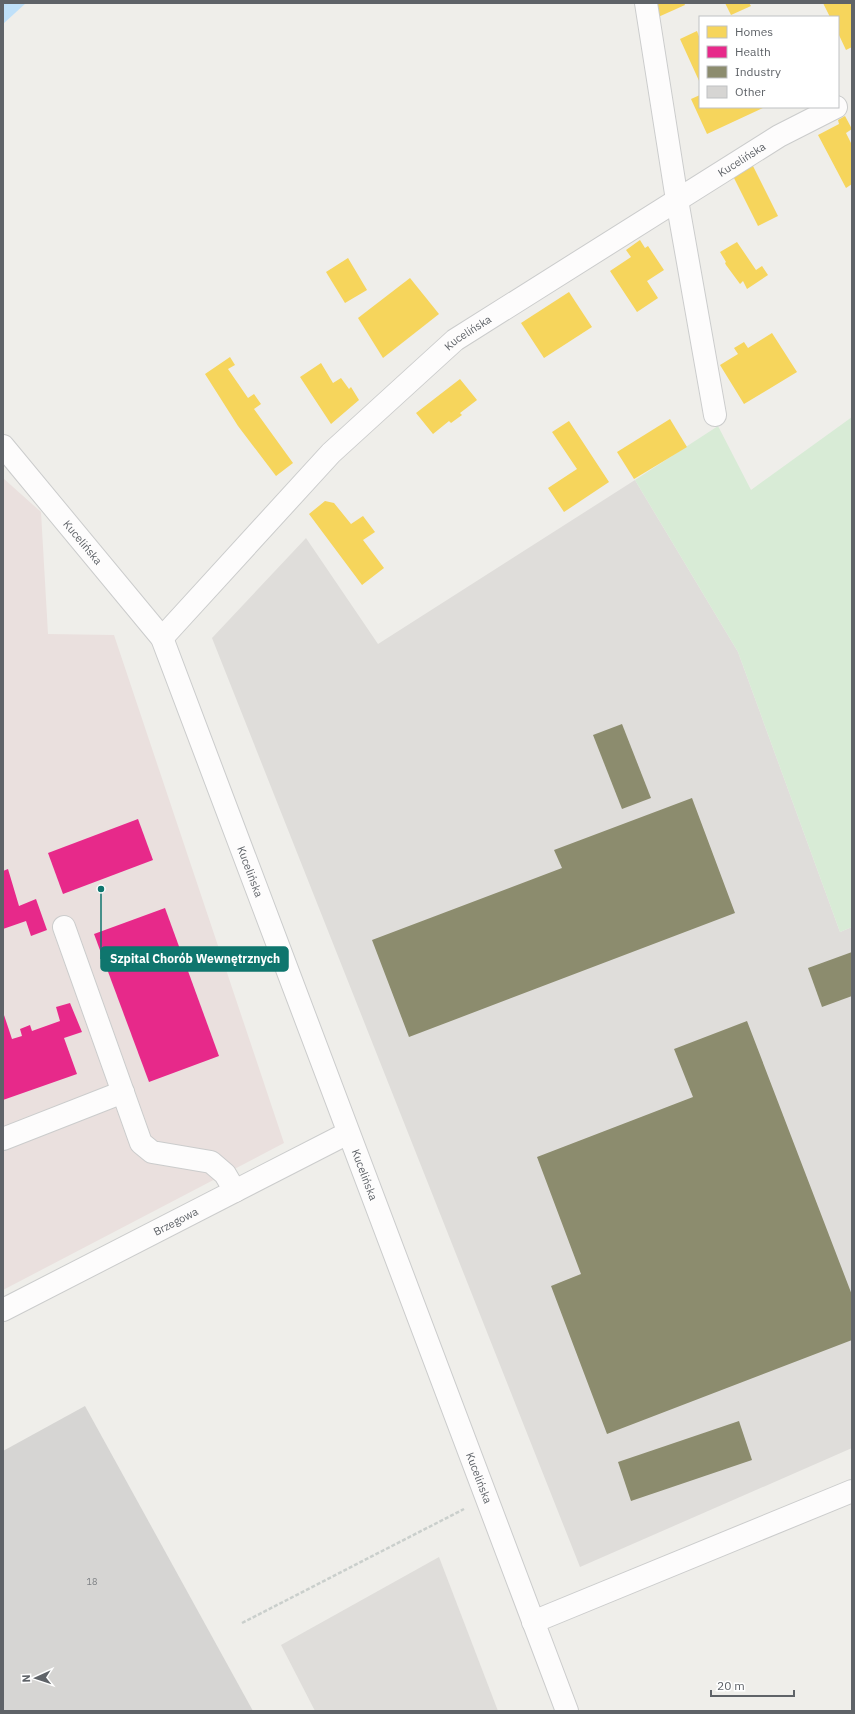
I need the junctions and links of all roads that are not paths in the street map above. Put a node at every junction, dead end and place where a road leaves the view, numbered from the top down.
1 (646, 3) edge
2 (852, 99) edge
3 (839, 106) edge
4 (835, 108) edge
5 (677, 200) junction
6 (715, 415) dead end
7 (3, 446) edge
8 (162, 638) junction
9 (64, 927) dead end
10 (123, 1092) junction
11 (348, 1133) junction
12 (3, 1139) edge
13 (235, 1191) junction
14 (3, 1310) edge
15 (852, 1491) edge
16 (533, 1622) junction
17 (567, 1711) edge

1 - 5 street
2 - 3 street, Kucelińska
4 - 5 street, Kucelińska
5 - 6 street
5 - 8 street, Kucelińska
7 - 8 street, Kucelińska
8 - 11 street, Kucelińska
9 - 10 street
10 - 12 street
10 - 13 street
11 - 13 street, Brzegowa
11 - 16 street, Kucelińska
13 - 14 street, Brzegowa
15 - 16 street
16 - 17 street, Kucelińska

